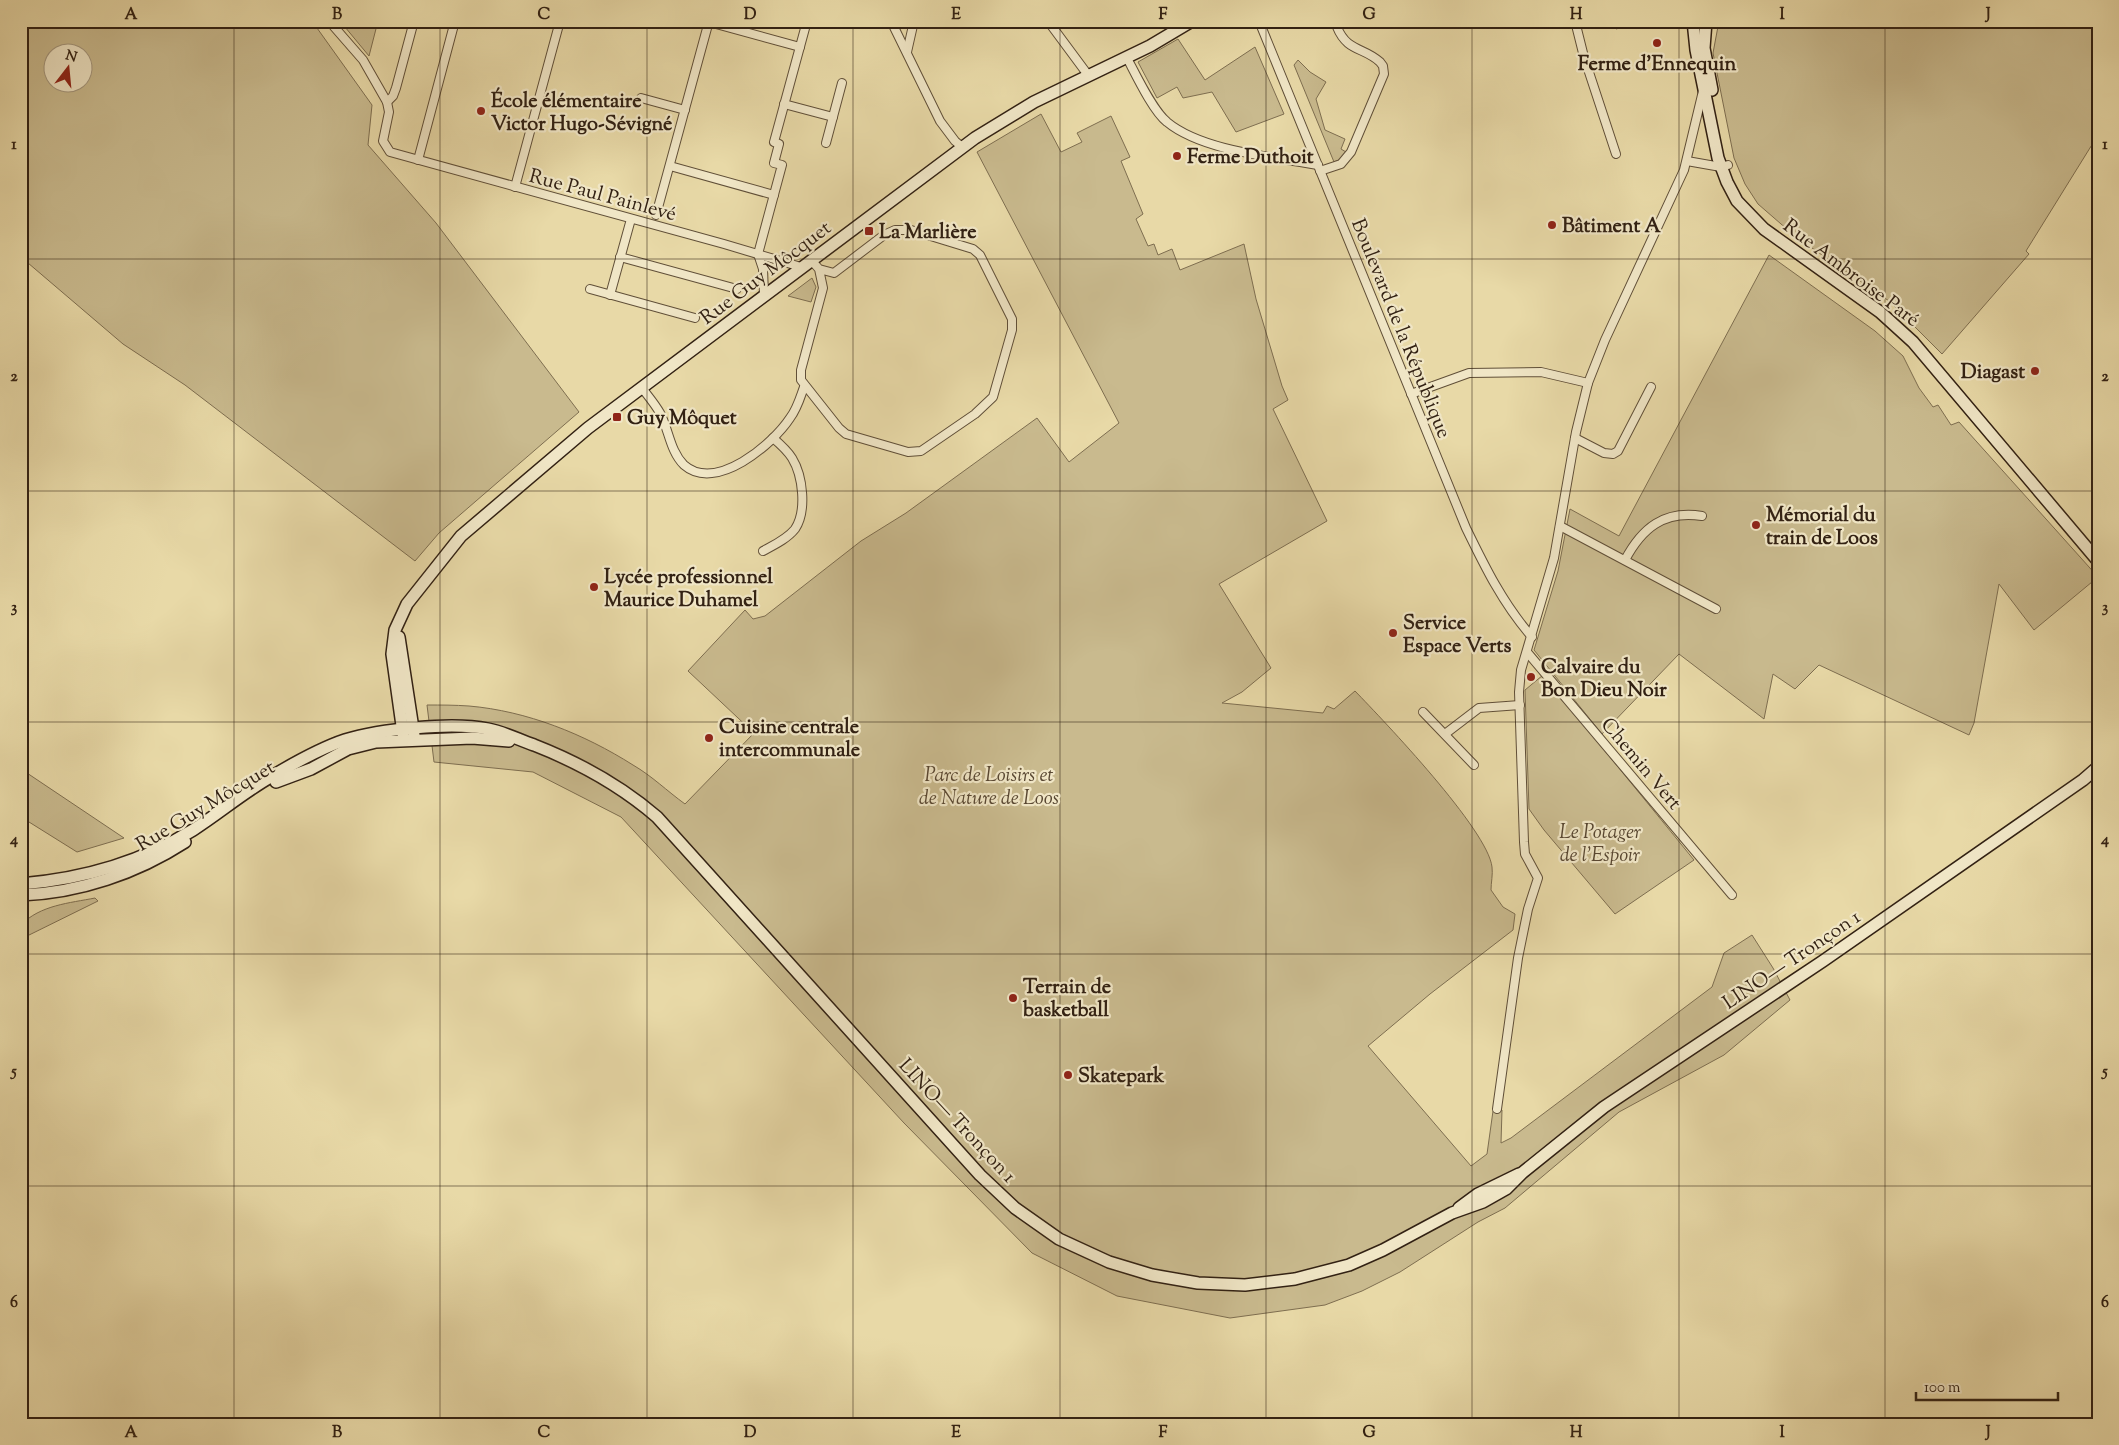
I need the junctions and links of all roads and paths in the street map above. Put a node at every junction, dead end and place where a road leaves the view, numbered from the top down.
1 (329, 21) edge
2 (414, 21) edge
3 (455, 21) edge
4 (560, 21) edge
5 (807, 21) edge
6 (891, 21) edge
7 (914, 21) edge
8 (1048, 21) edge
9 (1192, 21) edge
10 (1259, 21) edge
11 (1575, 21) edge
12 (1706, 21) edge
13 (1712, 21) edge
14 (708, 22) edge
15 (1693, 22) edge
16 (1337, 27) dead end
17 (800, 47) junction
18 (907, 52) junction
19 (1126, 58) junction
20 (1707, 64) junction
21 (1088, 76) junction
22 (842, 83) dead end
23 (1704, 87) junction
24 (641, 98) dead end
25 (387, 102) junction
26 (784, 104) junction
27 (685, 110) junction
28 (833, 118) junction
29 (826, 143) dead end
30 (962, 147) junction
31 (1616, 154) dead end
32 (418, 160) junction
33 (1687, 161) junction
34 (670, 166) junction
35 (1725, 166) junction
36 (1319, 168) junction
37 (515, 187) junction
38 (774, 195) junction
39 (656, 215) dead end
40 (631, 219) junction
41 (758, 254) junction
42 (620, 257) junction
43 (811, 260) junction
44 (801, 267) junction
45 (819, 269) junction
46 (590, 289) dead end
47 (737, 289) dead end
48 (610, 295) junction
49 (764, 295) junction
50 (695, 318) dead end
51 (1588, 383) junction
52 (804, 387) junction
53 (1651, 387) dead end
54 (642, 388) junction
55 (1411, 394) junction
56 (773, 438) junction
57 (1575, 438) junction
58 (1702, 516) dead end
59 (1560, 526) junction
60 (763, 551) dead end
61 (1625, 560) junction
62 (2098, 561) edge
63 (1716, 609) dead end
64 (1532, 637) junction
65 (1527, 652) junction
66 (1520, 705) junction
67 (1423, 712) dead end
68 (409, 734) junction
69 (1445, 734) junction
70 (1474, 765) dead end
71 (2098, 767) edge
72 (2098, 774) edge
73 (2083, 780) junction
74 (21, 884) edge
75 (1732, 895) dead end
76 (23, 897) edge
77 (1497, 1109) dead end

1 - 25 street
2 - 25 street
3 - 32 street
4 - 37 street
5 - 17 street
6 - 18 street
7 - 18 street
8 - 21 street
9 - 19 main road, Rue Guy Môcquet
10 - 36 street, Boulevard de la République
11 - 31 street
12 - 20 main road, Rue Ambroise Paré
13 - 20 main road, Rue Ambroise Paré
14 - 17 street
14 - 27 street
15 - 23 main road, Rue Ambroise Paré
16 - 36 street
17 - 26 street
18 - 30 street
19 - 21 main road, Rue Guy Môcquet
19 - 36 street
20 - 35 main road, Rue Ambroise Paré
21 - 30 main road, Rue Guy Môcquet
22 - 28 street
23 - 33 street
23 - 35 main road, Rue Ambroise Paré
24 - 27 street
25 - 32 street, Rue Paul Painlevé
26 - 28 street
26 - 38 street
27 - 34 street
28 - 29 street
30 - 43 main road, Rue Guy Môcquet
32 - 37 street, Rue Paul Painlevé
33 - 35 street
33 - 51 street
34 - 38 street
34 - 39 street
35 - 62 main road, Rue Ambroise Paré
36 - 55 street, Boulevard de la République
37 - 40 street, Rue Paul Painlevé
38 - 41 street
40 - 41 street, Rue Paul Painlevé
40 - 42 street
41 - 44 street, Rue Paul Painlevé
41 - 49 street
42 - 47 street
42 - 48 street
43 - 44 main road, Rue Guy Môcquet
43 - 45 street
44 - 49 main road, Rue Guy Môcquet
45 - 52 street
45 - 52 street
46 - 48 street
48 - 50 street
49 - 54 main road, Rue Guy Môcquet
51 - 55 street
51 - 57 street
52 - 56 street
53 - 57 street
54 - 56 street
54 - 68 main road, Rue Guy Môcquet
55 - 64 street, Boulevard de la République
56 - 60 street
57 - 59 street
58 - 61 street
59 - 61 street
59 - 64 street
61 - 63 street
64 - 65 street
65 - 66 street
65 - 75 street, Chemin Vert
66 - 69 street
66 - 77 street
67 - 69 street
68 - 73 main road, LINO— Tronçon 1
68 - 74 main road, Rue Guy Môcquet
68 - 76 main road, Rue Guy Môcquet
69 - 70 street
71 - 73 main road
72 - 73 main road

